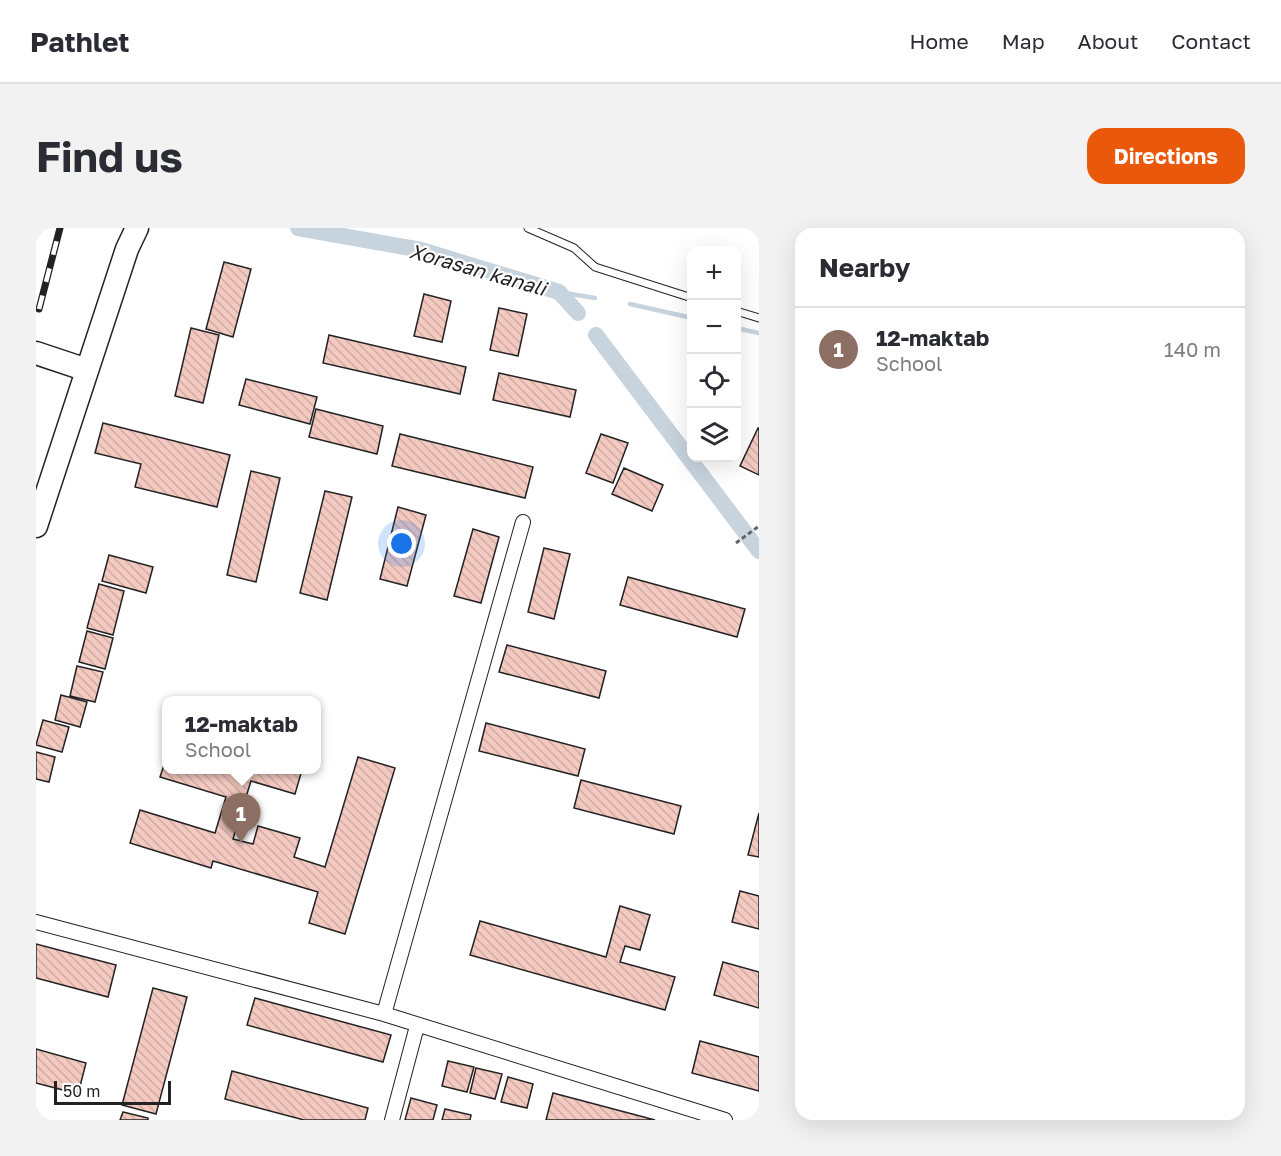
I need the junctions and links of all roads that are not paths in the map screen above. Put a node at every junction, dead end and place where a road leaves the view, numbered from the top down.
1 (137, 228) edge
2 (528, 228) edge
3 (687, 296) edge
4 (741, 313) edge
5 (759, 318) edge
6 (36, 353) edge
7 (87, 370) junction
8 (523, 522) dead end
9 (36, 526) edge
10 (36, 922) edge
11 (384, 1014) junction
12 (417, 1026) junction
13 (392, 1120) edge
14 (725, 1120) edge

1 - 7 main road
2 - 3 lane
4 - 5 lane
6 - 7 main road
7 - 9 main road
8 - 11 street
10 - 11 street
11 - 12 street
12 - 13 street
12 - 14 street

